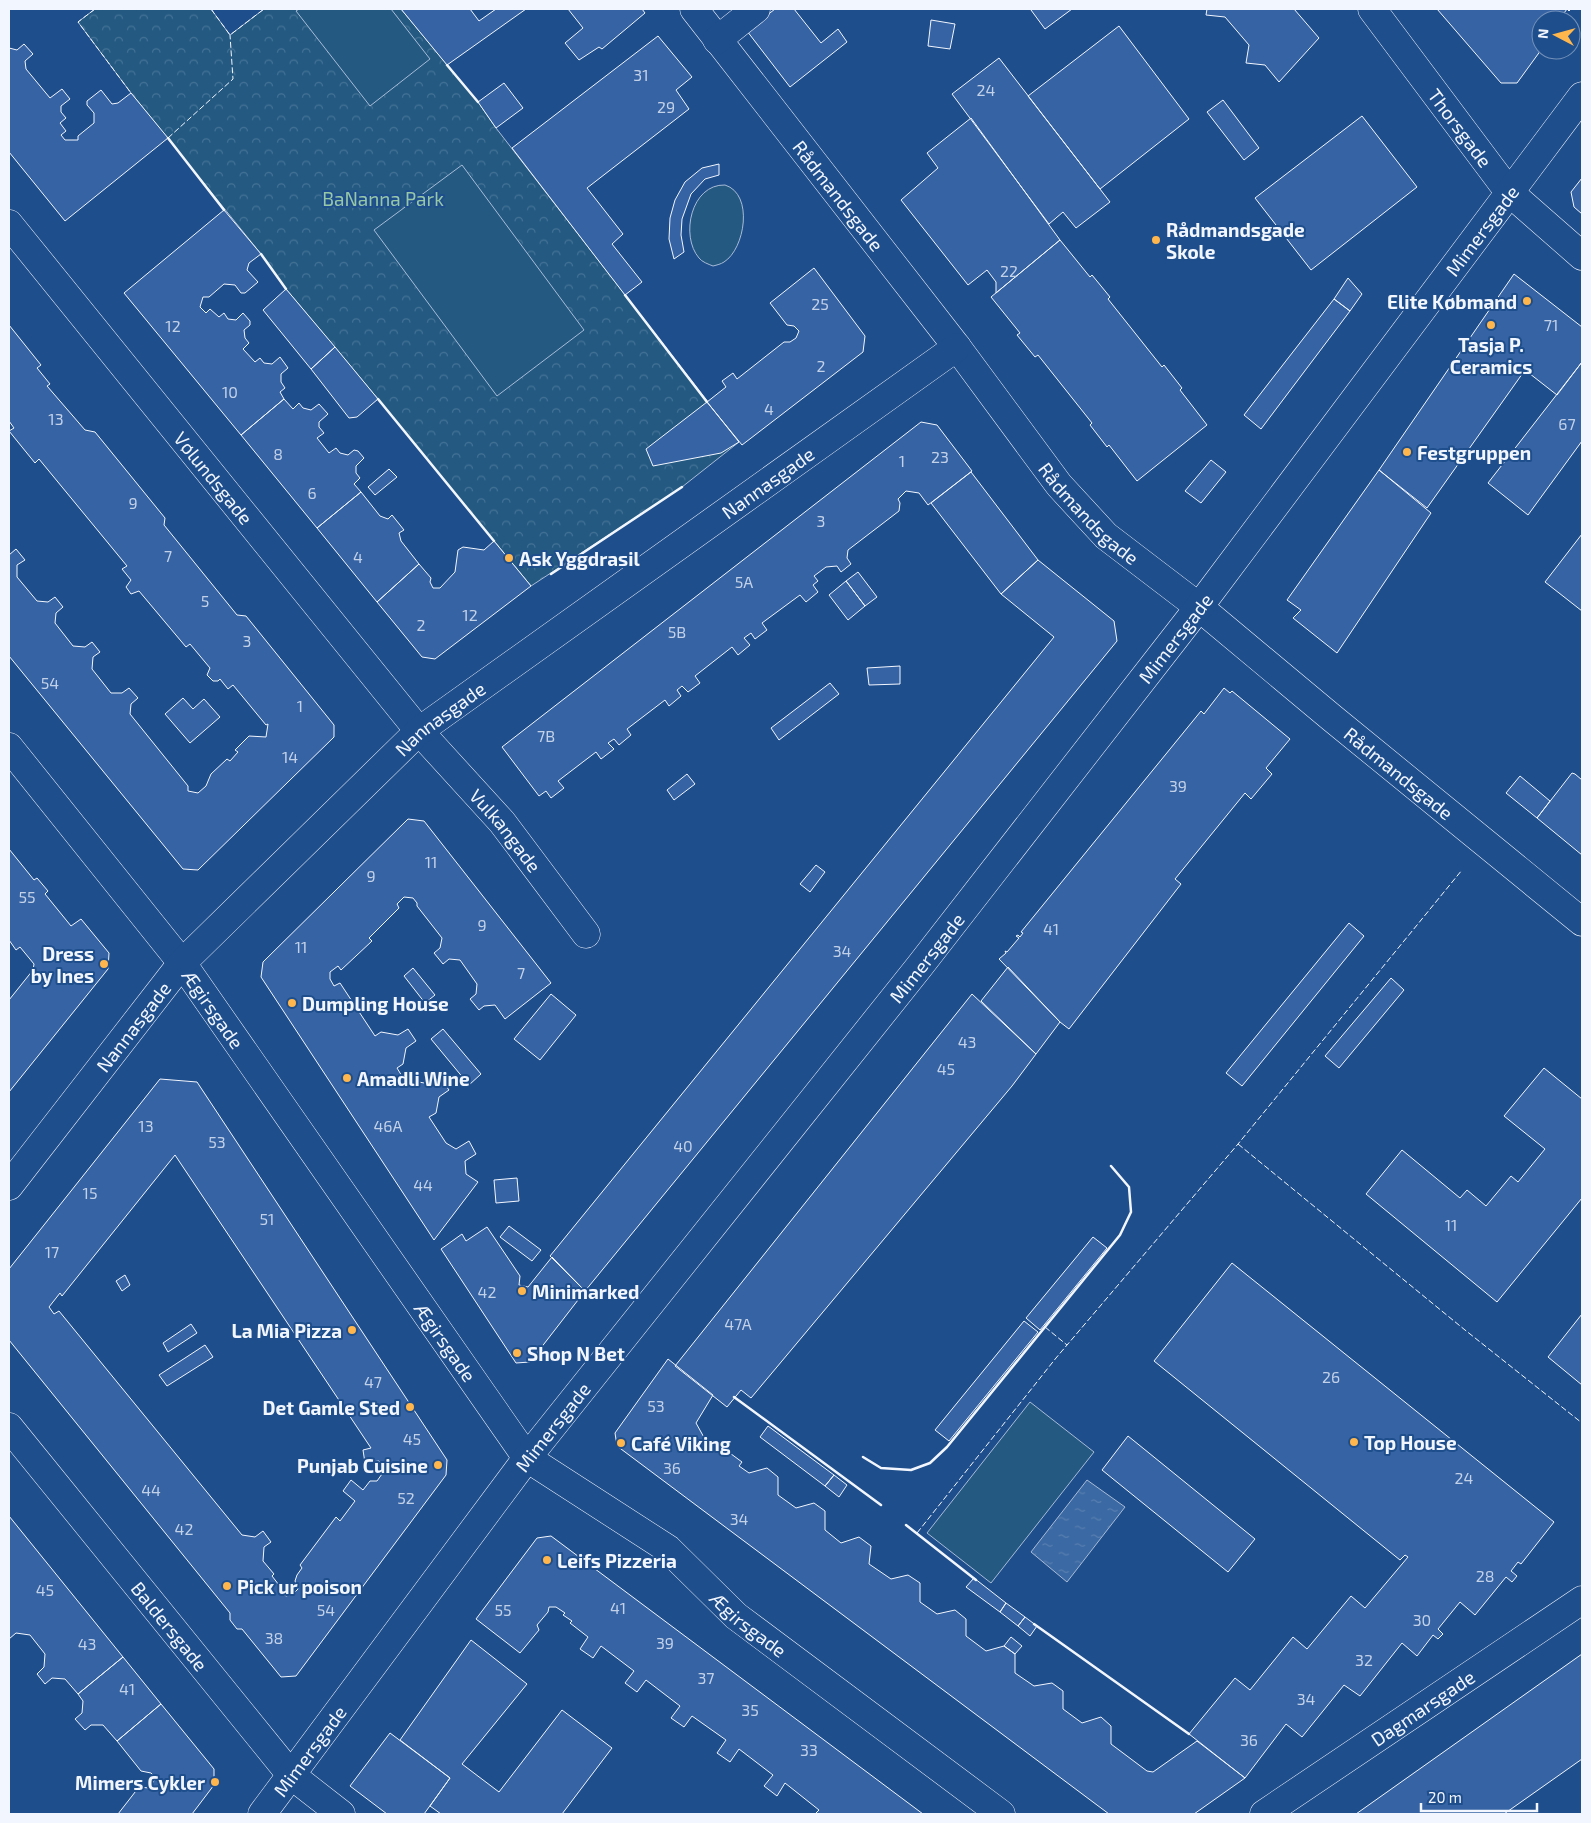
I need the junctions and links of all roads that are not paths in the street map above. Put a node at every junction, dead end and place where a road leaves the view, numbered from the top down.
1 (694, 9) edge
2 (756, 9) edge
3 (1372, 9) edge
4 (718, 40) junction
5 (1582, 96) edge
6 (1509, 192) junction
7 (9, 224) edge
8 (1582, 256) edge
9 (957, 347) junction
10 (1199, 608) junction
11 (419, 731) junction
12 (9, 747) edge
13 (1582, 922) edge
14 (586, 934) dead end
15 (182, 963) junction
16 (9, 1186) edge
17 (9, 1427) edge
18 (527, 1458) junction
19 (1582, 1600) edge
20 (291, 1775) junction
21 (262, 1814) edge
22 (341, 1814) edge
23 (1001, 1814) edge
24 (1264, 1814) edge

1 - 4 street, Rådmandsgade
2 - 4 street
3 - 6 street, Thorsgade
4 - 9 street, Rådmandsgade
5 - 6 street, Mimersgade
6 - 8 street, Thorsgade
6 - 10 street, Mimersgade
7 - 11 street, Vølundsgade
9 - 10 street, Rådmandsgade
9 - 11 street, Nannasgade
10 - 13 street, Rådmandsgade
10 - 18 street, Mimersgade
11 - 14 street, Vulkangade
11 - 15 street, Nannasgade
12 - 15 street, Ægirsgade
15 - 16 street, Nannasgade
15 - 18 street, Ægirsgade
17 - 20 street, Baldersgade
18 - 20 street, Mimersgade
18 - 23 street, Ægirsgade
19 - 24 street, Dagmarsgade
20 - 21 street, Mimersgade
20 - 22 street, Baldersgade

